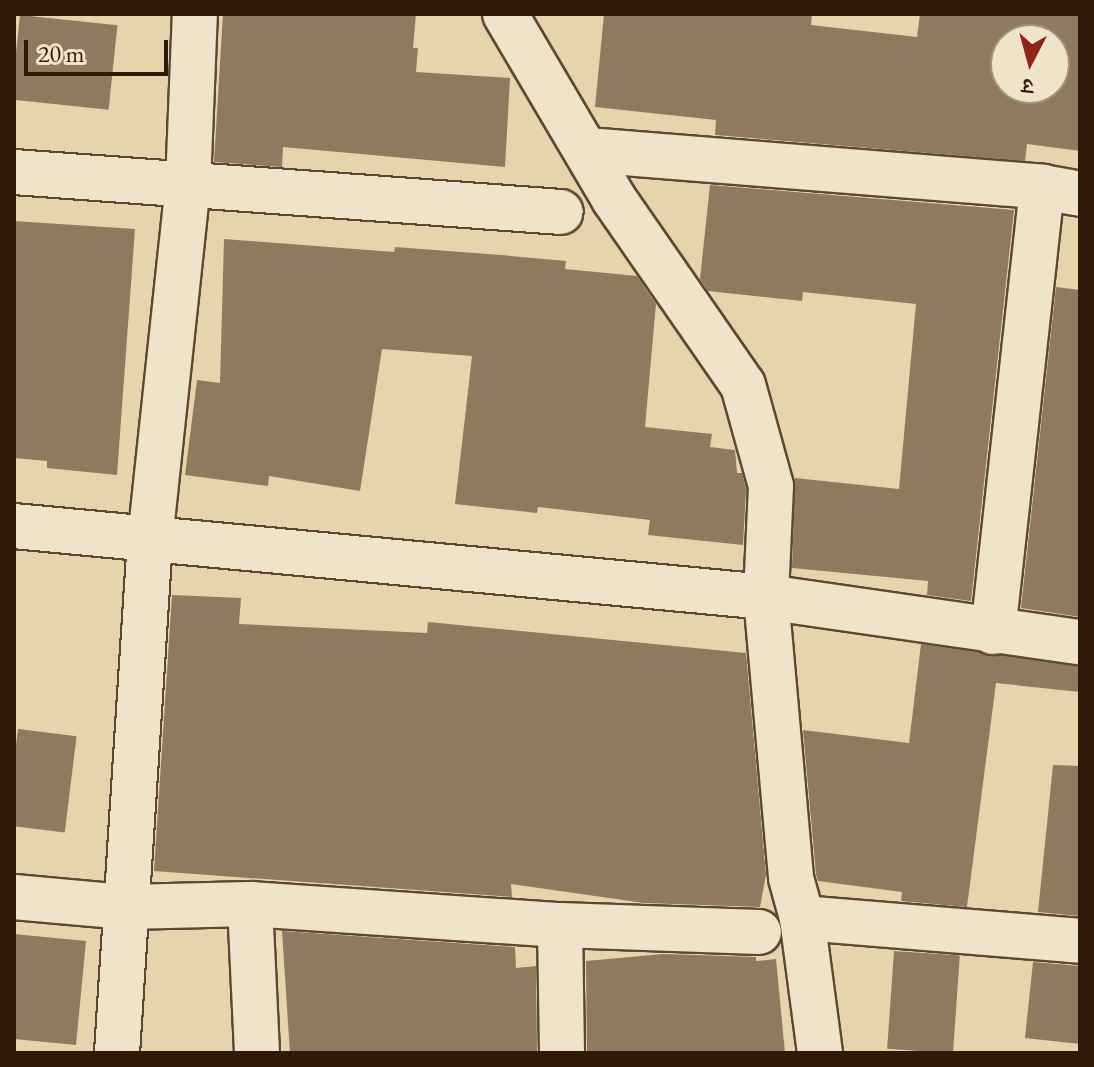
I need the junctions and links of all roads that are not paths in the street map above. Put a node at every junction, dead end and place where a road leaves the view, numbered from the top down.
1 (195, 14) edge
2 (505, 14) edge
3 (587, 150) junction
4 (14, 172) edge
5 (188, 185) junction
6 (1061, 190) edge
7 (561, 212) dead end
8 (14, 526) edge
9 (150, 540) junction
10 (766, 597) junction
11 (993, 632) junction
12 (1080, 642) edge
13 (14, 897) edge
14 (250, 904) junction
15 (127, 907) junction
16 (802, 918) junction
17 (560, 925) junction
18 (759, 932) dead end
19 (1080, 941) edge
20 (117, 1053) edge
21 (257, 1053) edge
22 (562, 1053) edge
23 (820, 1053) edge

1 - 5 street
2 - 3 street
3 - 6 street
3 - 10 street
4 - 5 street
5 - 7 street
5 - 9 street
6 - 11 street
8 - 9 street
9 - 10 street
9 - 15 street
10 - 11 street
10 - 16 street
11 - 12 street
13 - 15 street
14 - 15 street
14 - 17 street
14 - 21 street
15 - 20 street
16 - 19 street
16 - 23 street
17 - 18 street
17 - 22 street

